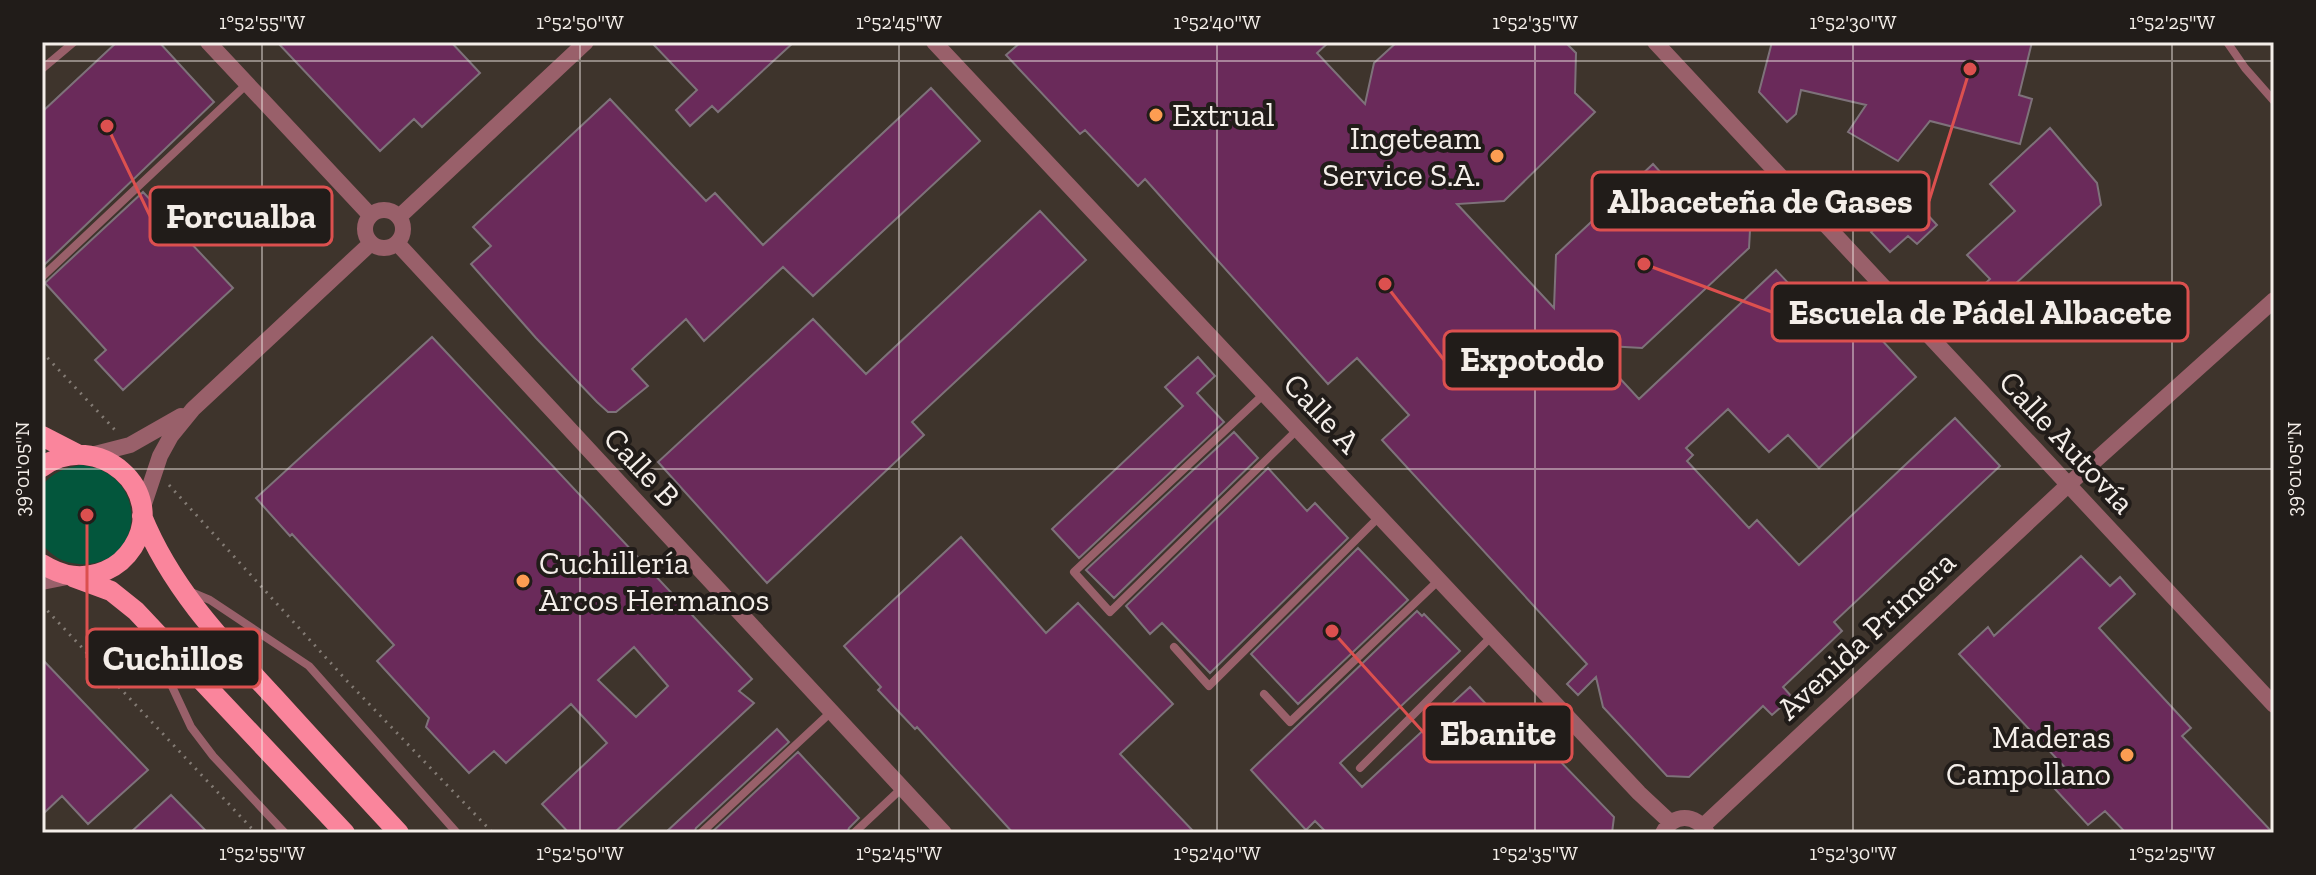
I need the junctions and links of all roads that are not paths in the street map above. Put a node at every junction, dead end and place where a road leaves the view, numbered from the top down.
1 (74, 42) edge
2 (208, 42) edge
3 (586, 42) edge
4 (934, 42) edge
5 (1655, 42) edge
6 (2227, 42) edge
7 (42, 69) edge
8 (247, 84) junction
9 (2274, 101) edge
10 (370, 215) junction
11 (399, 217) junction
12 (397, 243) junction
13 (370, 244) junction
14 (42, 277) edge
15 (2274, 300) edge
16 (1265, 393) junction
17 (193, 409) junction
18 (1298, 429) junction
19 (42, 436) edge
20 (84, 454) junction
21 (42, 467) edge
22 (2068, 485) junction
23 (142, 513) junction
24 (1380, 516) junction
25 (42, 564) edge
26 (70, 577) junction
27 (1439, 580) junction
28 (42, 582) edge
29 (181, 587) junction
30 (136, 611) junction
31 (1492, 636) junction
32 (1174, 647) dead end
33 (1264, 694) dead end
34 (2274, 705) edge
35 (831, 712) junction
36 (1360, 768) dead end
37 (902, 788) junction
38 (1666, 828) edge
39 (1705, 830) edge
40 (285, 833) edge
41 (345, 833) edge
42 (399, 833) edge
43 (457, 833) edge
44 (701, 833) edge
45 (854, 833) edge
46 (944, 833) edge

1 - 7 lane
2 - 8 street
3 - 11 street
4 - 16 street, Calle A
5 - 22 street, Calle Autovía
6 - 9 lane
8 - 10 street
8 - 14 lane
10 - 11 street
10 - 13 street
11 - 12 street
12 - 13 street
12 - 35 street, Calle B
13 - 17 street
15 - 22 street, Avenida Primera
16 - 18 street, Calle A
16 - 18 lane
17 - 20 street
17 - 23 street
18 - 24 street, Calle A
19 - 20 main road
20 - 21 main road
20 - 23 main road
22 - 34 street, Calle Autovía
22 - 39 street, Avenida Primera
23 - 26 main road
23 - 29 main road
24 - 27 street, Calle A
24 - 32 lane
25 - 26 main road
26 - 28 street
26 - 30 main road
27 - 31 street, Calle A
27 - 33 lane
29 - 42 main road
29 - 43 lane
30 - 40 lane
30 - 41 main road
31 - 36 lane
31 - 38 street, Calle A
35 - 37 street, Calle B
35 - 44 lane
37 - 45 lane
37 - 46 street, Calle B
38 - 39 street

